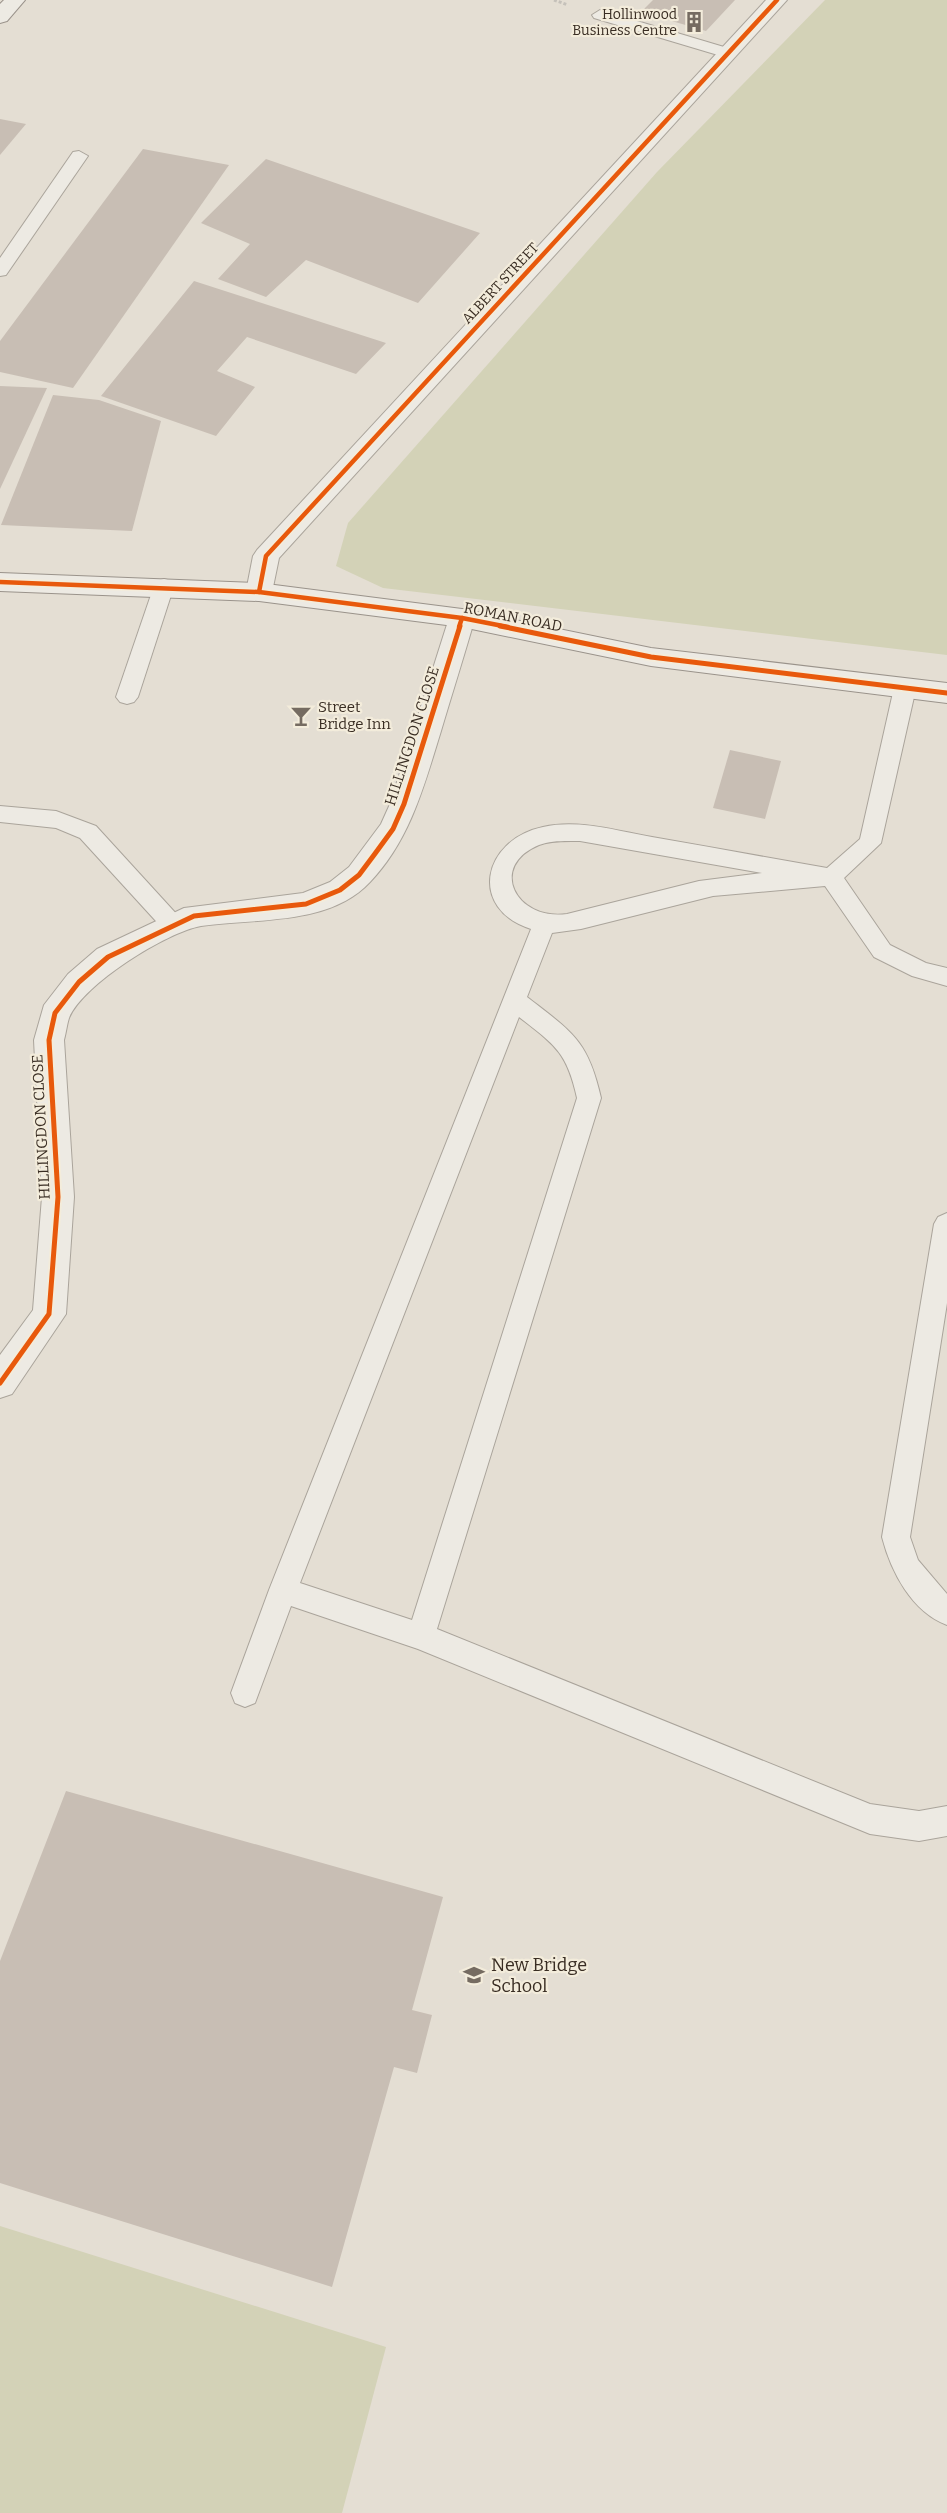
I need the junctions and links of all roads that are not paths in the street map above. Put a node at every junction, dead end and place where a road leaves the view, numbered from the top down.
1 (15, 0) edge
2 (777, 0) edge
3 (600, 15) dead end
4 (0, 17) edge
5 (728, 52) junction
6 (79, 156) dead end
7 (2, 266) edge
8 (0, 582) edge
9 (164, 586) junction
10 (260, 592) junction
11 (462, 618) junction
12 (905, 688) junction
13 (947, 693) edge
14 (127, 697) dead end
15 (0, 814) edge
16 (831, 878) junction
17 (544, 924) junction
18 (173, 925) junction
19 (947, 976) edge
20 (514, 1000) junction
21 (947, 1224) edge
22 (0, 1383) edge
23 (283, 1590) junction
24 (947, 1612) edge
25 (420, 1636) junction
26 (245, 1693) dead end
27 (947, 1821) edge

1 - 4 street
2 - 5 street, ALBERT STREET
3 - 5 lane
5 - 10 street, ALBERT STREET
6 - 7 lane
8 - 9 street, ROMAN ROAD
9 - 10 street, ROMAN ROAD
9 - 14 lane
10 - 11 street, ROMAN ROAD
11 - 12 street, ROMAN ROAD
11 - 18 street, HILLINGDON CLOSE
12 - 13 street, ROMAN ROAD
12 - 16 lane
15 - 18 lane
16 - 17 lane
16 - 17 lane
16 - 19 lane
17 - 20 lane
18 - 22 street, HILLINGDON CLOSE
20 - 23 lane
20 - 25 lane
21 - 24 lane
23 - 25 lane
23 - 26 lane
25 - 27 lane

